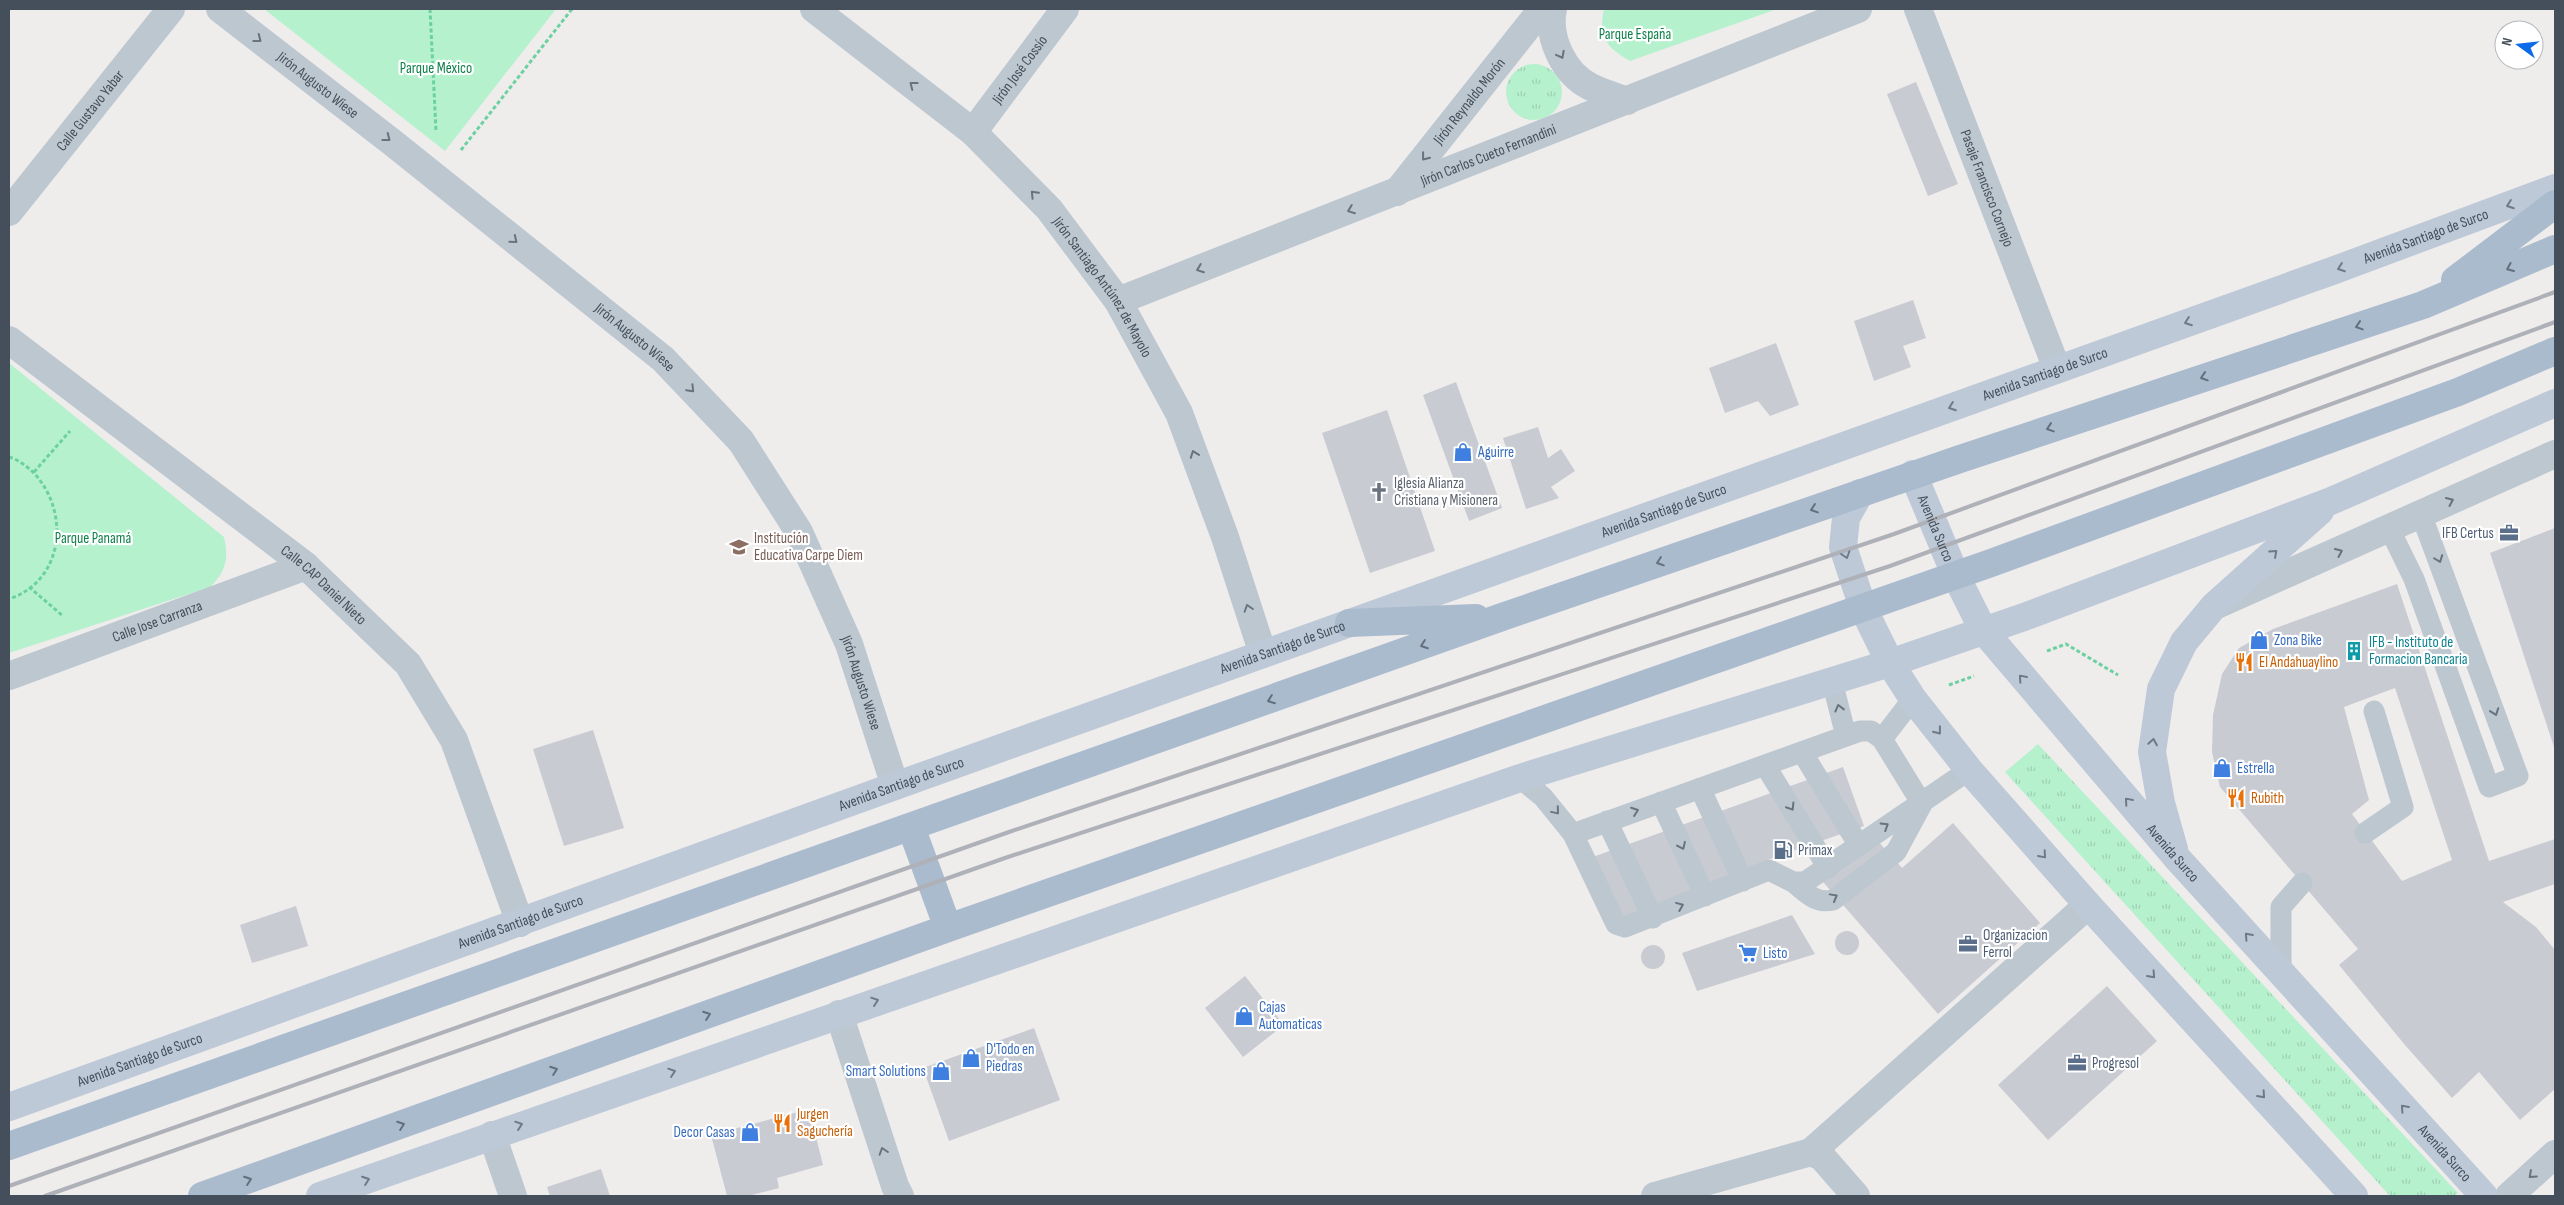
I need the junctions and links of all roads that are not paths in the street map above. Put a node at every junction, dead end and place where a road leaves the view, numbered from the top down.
1 (171, 9) edge
2 (220, 9) edge
3 (814, 9) edge
4 (1065, 9) edge
5 (1542, 9) edge
6 (1553, 9) edge
7 (1858, 9) edge
8 (1918, 9) edge
9 (1627, 101) junction
10 (973, 132) junction
11 (2555, 188) edge
12 (1397, 193) junction
13 (2555, 204) edge
14 (9, 212) edge
15 (2555, 249) edge
16 (1118, 301) junction
17 (2423, 305) junction
18 (9, 340) edge
19 (2555, 351) edge
20 (2057, 369) junction
21 (2555, 403) edge
22 (2555, 454) edge
23 (1914, 474) junction
24 (1860, 493) junction
25 (2331, 501) junction
26 (2422, 514) junction
27 (2390, 530) junction
28 (306, 566) junction
29 (1955, 574) junction
30 (2214, 606) junction
31 (1863, 608) junction
32 (1502, 617) junction
33 (1349, 623) junction
34 (1983, 630) junction
35 (1263, 654) junction
36 (1890, 663) junction
37 (9, 676) edge
38 (1832, 681) junction
39 (1913, 698) junction
40 (2374, 711) dead end
41 (1846, 736) junction
42 (1882, 739) junction
43 (1802, 752) junction
44 (1765, 765) junction
45 (1969, 770) junction
46 (1520, 778) junction
47 (894, 786) junction
48 (1700, 788) junction
49 (1661, 802) junction
50 (1922, 804) junction
51 (1607, 821) junction
52 (911, 827) junction
53 (1573, 834) junction
54 (2365, 834) dead end
55 (1858, 844) junction
56 (2176, 857) junction
57 (1828, 868) junction
58 (1743, 881) junction
59 (1793, 882) junction
60 (2302, 883) dead end
61 (1705, 896) junction
62 (2088, 905) junction
63 (1653, 918) junction
64 (520, 923) junction
65 (948, 928) junction
66 (2281, 973) junction
67 (839, 1014) junction
68 (9, 1107) edge
69 (492, 1135) junction
70 (12, 1144) edge
71 (1814, 1153) junction
72 (2555, 1154) edge
73 (202, 1196) edge
74 (320, 1196) edge
75 (512, 1196) edge
76 (900, 1196) edge
77 (1656, 1196) edge
78 (1856, 1196) edge
79 (2354, 1196) edge
80 (2484, 1196) edge
81 (2510, 1196) edge

1 - 14 street, Calle Gustavo Yabar
2 -> 47 street, Jirón Augusto Wiese
10 -> 3 street, Jirón Santiago Antúnez de Mayolo
4 - 10 street, Jirón José Cossío
5 -> 12 street, Jirón Reynaldo Morón
6 -> 9 street
7 - 9 street, Jirón Carlos Cueto Fernandini
8 - 20 street, Pasaje Francisco Cornejo
9 - 12 street, Jirón Carlos Cueto Fernandini
16 -> 10 street, Jirón Santiago Antúnez de Mayolo
11 -> 20 main road, Avenida Santiago de Surco
12 -> 16 street, Jirón Carlos Cueto Fernandini
13 - 17 main road
15 -> 17 main road
35 -> 16 street, Jirón Santiago Antúnez de Mayolo
17 -> 23 main road
18 - 28 street, Calle CAP Daniel Nieto
19 - 29 main road
20 -> 33 main road, Avenida Santiago de Surco
21 - 25 main road
26 -> 22 street
23 - 24 main road
23 - 29 main road, Avenida Surco
24 -> 31 main road
24 -> 32 main road
30 -> 25 main road
25 - 34 main road
26 - 27 street
26 -> 27 lane
30 -> 27 street
28 - 37 street, Calle Jose Carranza
28 - 64 street, Calle CAP Daniel Nieto
29 - 31 main road
29 - 34 main road, Avenida Surco
56 -> 30 main road
31 - 36 main road
31 - 65 main road
32 - 33 main road
32 -> 52 main road
33 - 35 main road, Avenida Santiago de Surco
34 - 36 main road
56 -> 34 main road, Avenida Surco
35 - 47 main road, Avenida Santiago de Surco
36 - 38 main road
36 - 39 main road
41 -> 38 lane
38 - 46 main road
39 - 42 lane
39 -> 45 main road
40 - 54 lane
41 - 42 lane
41 - 43 lane
42 - 50 lane
43 - 44 lane
43 - 55 lane
44 - 48 lane
44 -> 57 lane
45 - 50 lane
45 -> 62 main road
46 -> 53 lane
67 -> 46 main road
47 - 64 main road, Avenida Santiago de Surco
48 - 49 lane
48 - 58 lane
51 -> 49 lane
49 -> 61 lane
55 -> 50 lane
59 -> 50 lane
51 - 53 lane
51 - 63 lane
52 - 65 main road
52 - 70 main road
53 - 63 lane
55 - 57 lane
66 -> 56 main road, Avenida Surco
57 - 59 lane
58 - 59 lane
58 - 61 lane
60 - 66 lane
63 -> 61 lane
62 - 71 street
62 -> 79 main road
64 - 68 main road, Avenida Santiago de Surco
73 -> 65 main road
80 -> 66 main road, Avenida Surco
69 -> 67 main road
76 -> 67 street
74 -> 69 main road
69 - 75 street
71 - 77 street
71 - 78 street
72 -> 81 street

